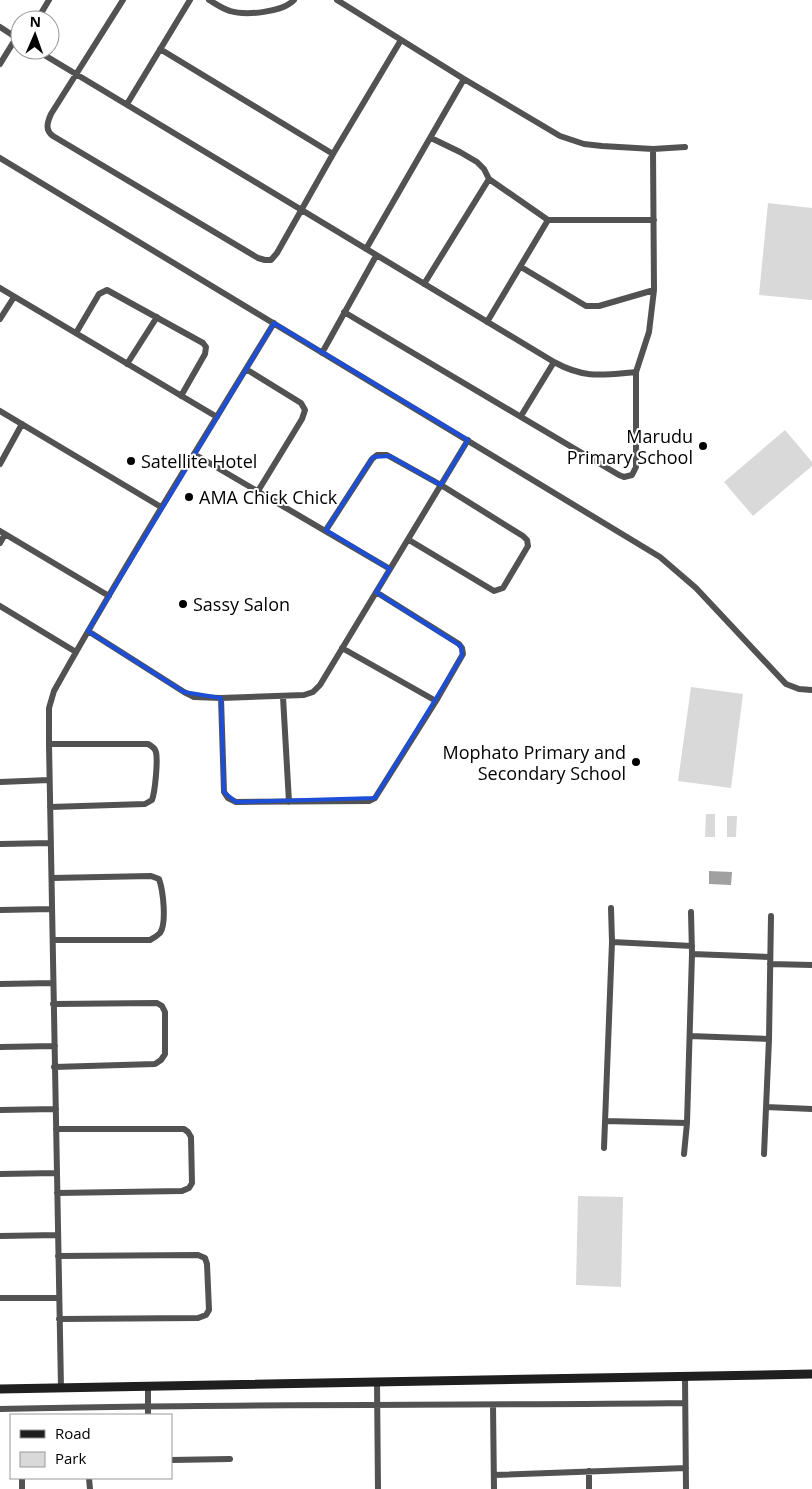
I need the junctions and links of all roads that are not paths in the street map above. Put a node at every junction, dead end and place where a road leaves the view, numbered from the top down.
1 (123, 0) edge
2 (190, 0) edge
3 (210, 0) edge
4 (294, 0) edge
5 (337, 0) edge
6 (401, 40) junction
7 (160, 49) junction
8 (10, 50) edge
9 (53, 60) edge
10 (0, 64) edge
11 (76, 74) junction
12 (464, 79) junction
13 (127, 104) junction
14 (431, 138) junction
15 (685, 148) dead end
16 (654, 149) junction
17 (333, 154) junction
18 (0, 158) edge
19 (490, 179) junction
20 (302, 210) junction
21 (548, 220) junction
22 (654, 220) junction
23 (366, 249) junction
24 (376, 256) junction
25 (521, 267) junction
26 (424, 284) junction
27 (0, 288) edge
28 (654, 290) junction
29 (14, 297) junction
30 (344, 312) junction
31 (156, 317) junction
32 (0, 318) edge
33 (487, 322) junction
34 (274, 323) junction
35 (76, 333) junction
36 (322, 353) junction
37 (554, 362) junction
38 (127, 364) junction
39 (246, 369) junction
40 (636, 372) junction
41 (181, 396) junction
42 (0, 411) edge
43 (521, 416) junction
44 (217, 417) junction
45 (22, 424) junction
46 (468, 440) junction
47 (194, 454) junction
48 (0, 464) edge
49 (441, 485) junction
50 (258, 491) junction
51 (161, 507) junction
52 (326, 530) junction
53 (3, 532) edge
54 (409, 540) junction
55 (0, 542) edge
56 (390, 569) junction
57 (376, 592) junction
58 (109, 596) junction
59 (0, 606) edge
60 (88, 631) junction
61 (342, 648) junction
62 (76, 652) junction
63 (812, 690) edge
64 (283, 697) junction
65 (221, 698) junction
66 (436, 701) junction
67 (49, 744) junction
68 (49, 780) junction
69 (0, 782) edge
70 (289, 802) junction
71 (50, 806) junction
72 (51, 843) junction
73 (0, 844) edge
74 (52, 878) junction
75 (611, 908) dead end
76 (52, 909) junction
77 (0, 910) edge
78 (691, 912) dead end
79 (771, 916) dead end
80 (53, 940) junction
81 (612, 942) junction
82 (692, 946) junction
83 (692, 954) junction
84 (770, 961) junction
85 (812, 966) edge
86 (53, 983) junction
87 (0, 984) edge
88 (54, 1004) junction
89 (690, 1036) junction
90 (769, 1039) junction
91 (54, 1046) junction
92 (0, 1047) edge
93 (54, 1067) junction
94 (766, 1107) junction
95 (812, 1108) edge
96 (56, 1109) junction
97 (0, 1110) edge
98 (605, 1121) junction
99 (687, 1123) junction
100 (56, 1129) junction
101 (604, 1148) dead end
102 (684, 1154) dead end
103 (764, 1154) dead end
104 (57, 1173) junction
105 (0, 1174) edge
106 (57, 1193) junction
107 (58, 1235) junction
108 (0, 1236) edge
109 (58, 1256) junction
110 (0, 1298) edge
111 (59, 1298) junction
112 (59, 1319) junction
113 (812, 1374) edge
114 (684, 1376) junction
115 (377, 1382) junction
116 (148, 1386) junction
117 (61, 1388) junction
118 (0, 1390) edge
119 (685, 1403) junction
120 (378, 1404) junction
121 (493, 1406) junction
122 (148, 1408) junction
123 (0, 1409) edge
124 (22, 1412) edge
125 (148, 1414) edge
126 (230, 1459) dead end
127 (172, 1460) edge
128 (686, 1468) junction
129 (589, 1471) junction
130 (494, 1475) junction
131 (378, 1489) edge
132 (494, 1489) edge
133 (589, 1489) edge
134 (686, 1489) edge

1 - 11 street
2 - 7 street
3 - 4 street
5 - 6 street
6 - 12 street
6 - 17 street
7 - 13 street
7 - 17 street
8 - 10 street
9 - 11 street
11 - 13 street
11 - 20 street
12 - 14 street
12 - 16 street
13 - 20 street
14 - 19 street
14 - 23 street
15 - 16 street
16 - 22 street
17 - 20 street
18 - 34 street
19 - 21 street
19 - 26 street
20 - 23 street
21 - 22 street
21 - 25 street
22 - 28 street
23 - 24 street
24 - 26 street
24 - 30 street
25 - 28 street
25 - 33 street
26 - 33 street
27 - 29 street
28 - 40 street
29 - 32 street
29 - 35 street
30 - 36 street
30 - 43 street
31 - 35 street
31 - 38 street
31 - 41 street
33 - 37 street
34 - 36 street
34 - 39 street
35 - 38 street
36 - 46 street
37 - 40 street
37 - 43 street
38 - 41 street
39 - 44 street
39 - 50 street
40 - 43 street
41 - 44 street
42 - 45 street
44 - 47 street
45 - 48 street
45 - 51 street
46 - 49 street
46 - 63 street
47 - 50 street
47 - 51 street
49 - 52 street
49 - 54 street
49 - 54 street
50 - 52 street
51 - 58 street
52 - 56 street
53 - 55 street
53 - 58 street
54 - 56 street
56 - 57 street
57 - 61 street
57 - 66 street
58 - 60 street
59 - 62 street
60 - 62 street
60 - 65 street
61 - 64 street
61 - 66 street
62 - 67 street
64 - 65 street
64 - 70 street
65 - 70 street
66 - 70 street
67 - 68 street
67 - 71 street
68 - 69 street
68 - 71 street
71 - 72 street
72 - 73 street
72 - 74 street
74 - 76 street
74 - 80 street
75 - 81 street
76 - 77 street
76 - 80 street
78 - 82 street
79 - 84 street
80 - 86 street
81 - 82 street
81 - 98 street
82 - 83 street
83 - 84 street
83 - 89 street
84 - 85 street
84 - 90 street
86 - 87 street
86 - 88 street
88 - 91 street
88 - 93 street
89 - 90 street
89 - 99 street
90 - 94 street
91 - 92 street
91 - 93 street
93 - 96 street
94 - 95 street
94 - 103 street
96 - 97 street
96 - 100 street
98 - 99 street
98 - 101 street
99 - 102 street
100 - 104 street
100 - 106 street
104 - 105 street
104 - 106 street
106 - 107 street
107 - 108 street
107 - 109 street
109 - 111 street
109 - 112 street
110 - 111 street
111 - 112 street
112 - 117 street
113 - 114 street
114 - 115 street
114 - 119 street
115 - 116 street
115 - 120 street
116 - 117 street
116 - 122 street
117 - 118 street
119 - 121 street
119 - 128 street
120 - 121 street
120 - 122 street
120 - 131 street
121 - 130 street
122 - 124 street
122 - 125 street
123 - 124 street
126 - 127 street
128 - 129 street
128 - 134 street
129 - 130 street
129 - 133 street
130 - 132 street

